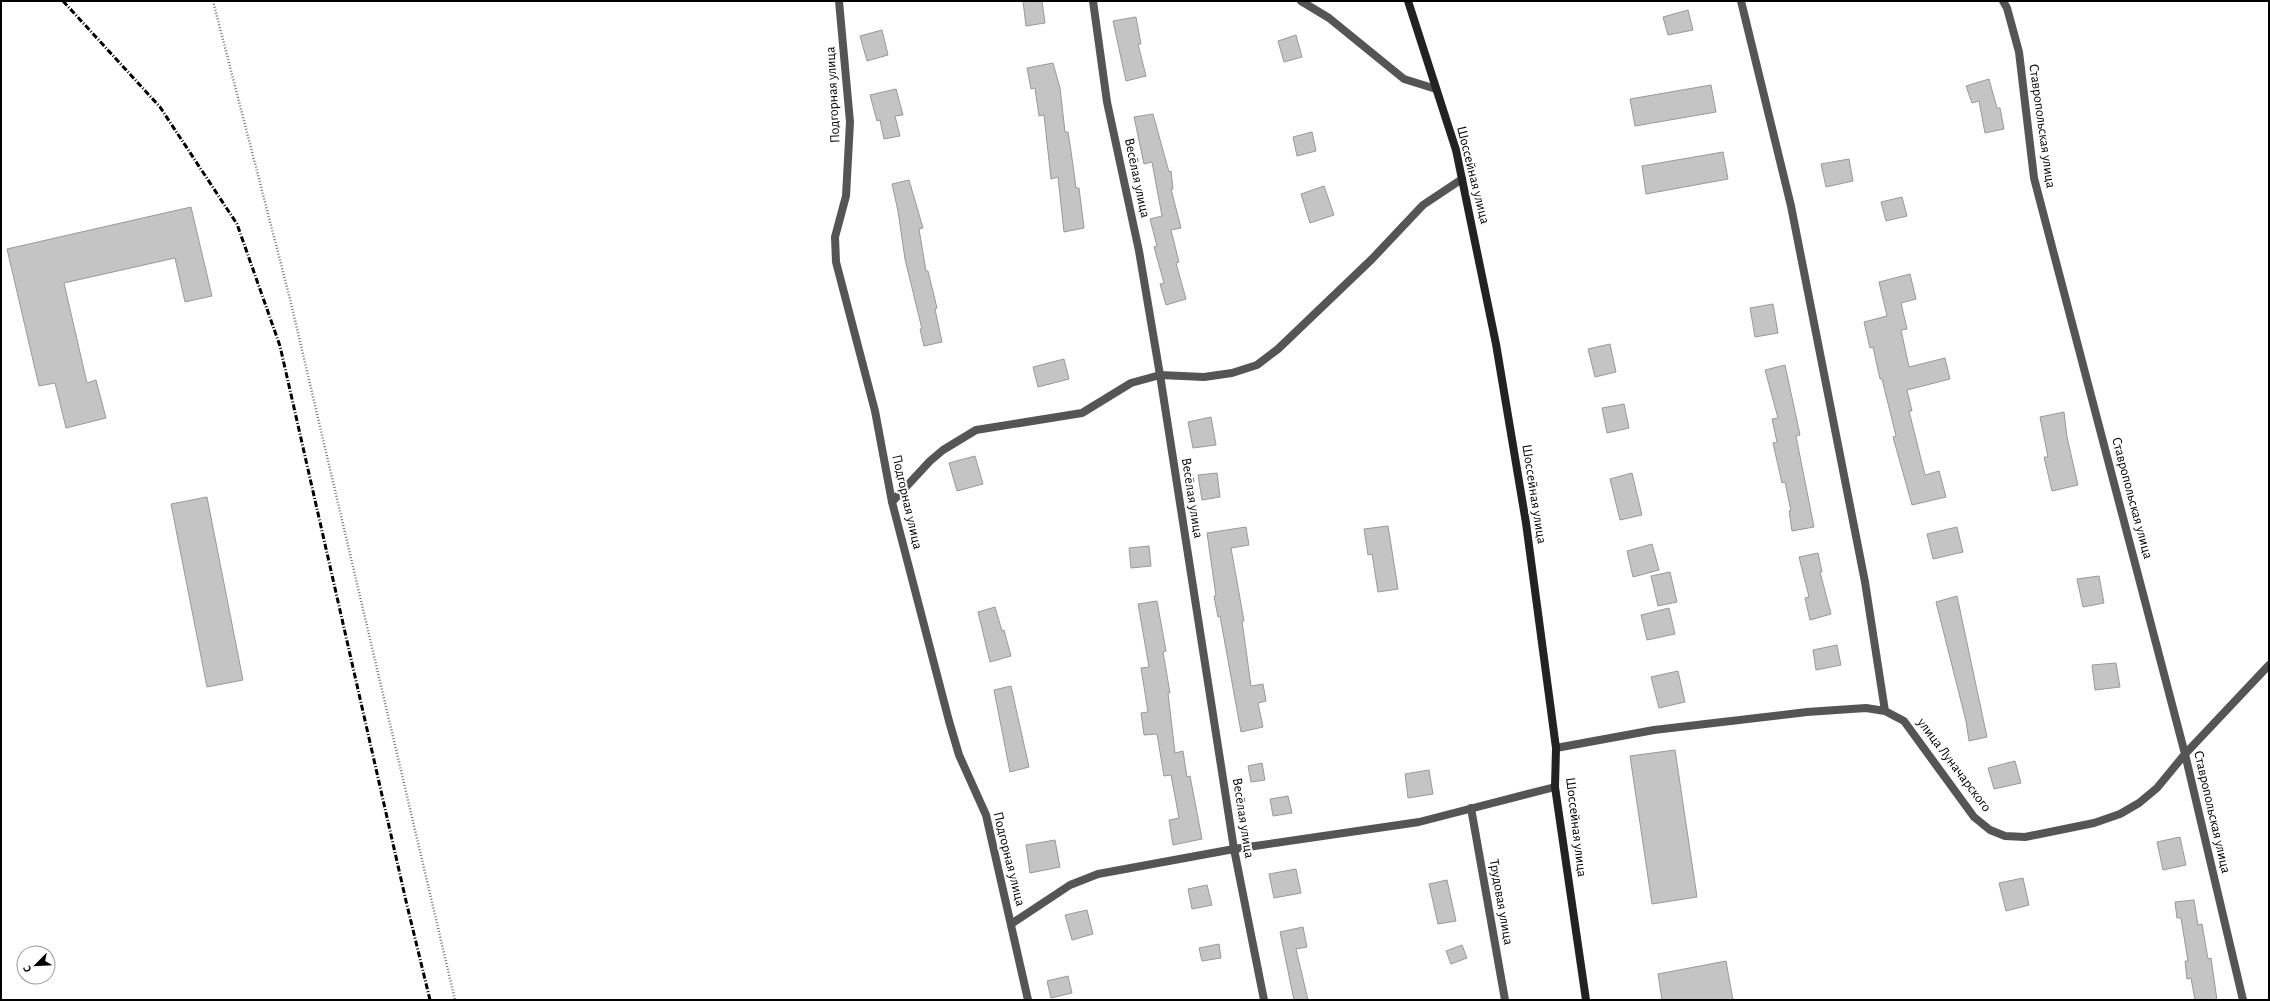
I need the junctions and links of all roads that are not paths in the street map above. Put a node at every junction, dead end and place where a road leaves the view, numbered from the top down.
1 (839, 1) edge
2 (1093, 1) edge
3 (1301, 1) edge
4 (1408, 1) edge
5 (1741, 1) edge
6 (2003, 1) edge
7 (1436, 90) junction
8 (1462, 179) junction
9 (1160, 375) junction
10 (892, 502) junction
11 (2269, 665) edge
12 (1885, 711) junction
13 (1556, 748) junction
14 (2185, 754) junction
15 (1555, 787) junction
16 (1471, 808) junction
17 (1234, 849) junction
18 (1012, 924) junction
19 (1028, 1000) edge
20 (1264, 1000) edge
21 (1505, 1000) edge
22 (1586, 1000) edge
23 (2244, 1000) edge

1 - 10 street, Подгорная улица
2 - 9 street, Весёлая улица
3 - 7 street
4 - 7 main road, Шоссейная улица
5 - 12 street
6 - 14 street, Ставропольская улица
7 - 8 main road, Шоссейная улица
8 - 9 street
8 - 13 main road, Шоссейная улица
9 - 10 street
9 - 17 street, Весёлая улица
10 - 18 street, Подгорная улица
11 - 14 street, улица Луначарского
12 - 13 street, улица Луначарского
12 - 14 street, улица Луначарского
13 - 15 main road, Шоссейная улица
14 - 23 street, Ставропольская улица
15 - 16 street
15 - 22 main road, Шоссейная улица
16 - 17 street
16 - 21 street, Трудовая улица
17 - 18 street
17 - 20 street, Весёлая улица
18 - 19 street, Подгорная улица

